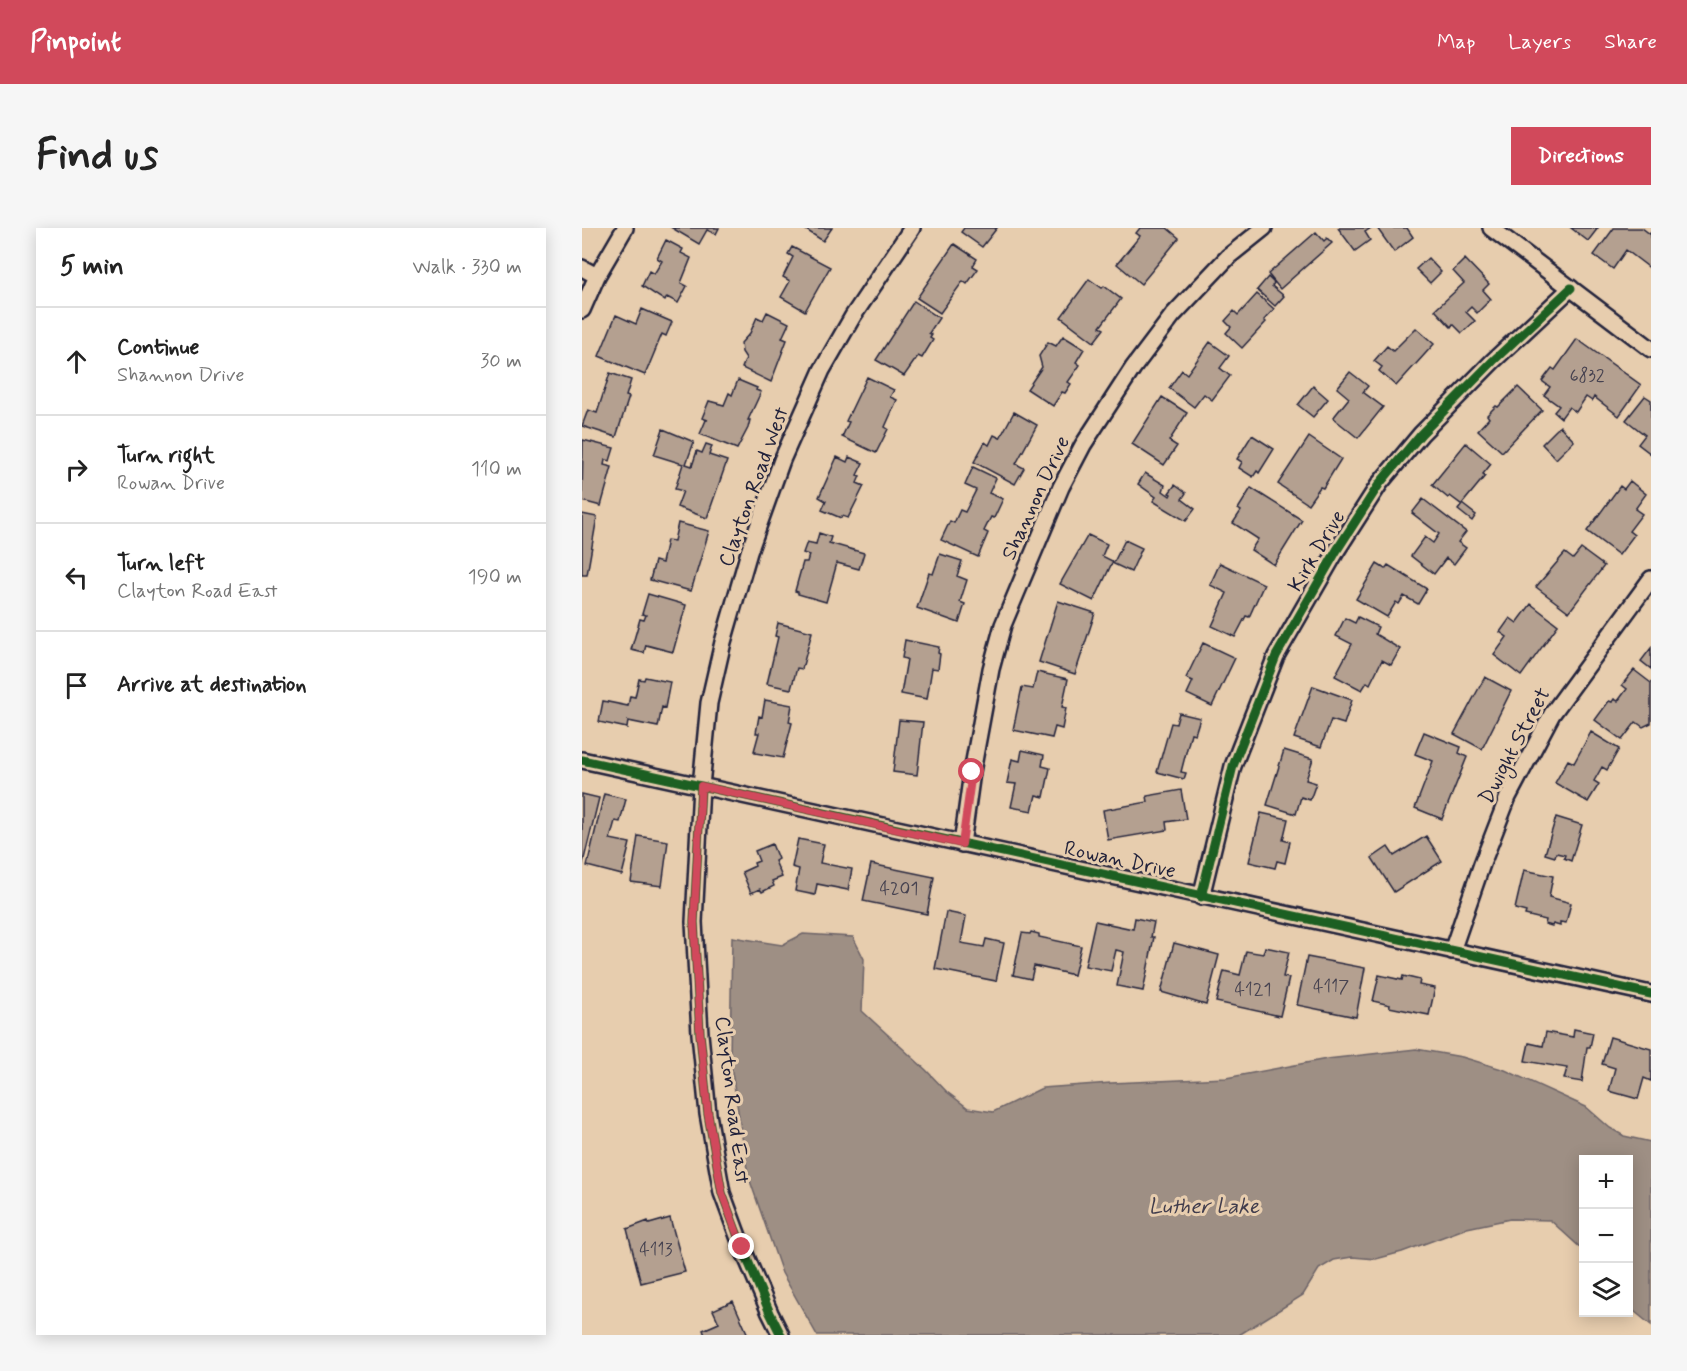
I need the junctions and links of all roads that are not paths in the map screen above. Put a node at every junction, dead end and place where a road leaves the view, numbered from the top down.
1 (625, 228) edge
2 (912, 228) edge
3 (1264, 228) edge
4 (1491, 228) edge
5 (582, 268) edge
6 (597, 276) junction
7 (1571, 288) junction
8 (582, 310) edge
9 (1651, 349) edge
10 (1651, 579) edge
11 (582, 760) edge
12 (701, 786) junction
13 (962, 844) junction
14 (1201, 897) junction
15 (1452, 951) junction
16 (1651, 994) edge
17 (782, 1335) edge

1 - 6 street
2 - 12 street, Clayton Road West
3 - 13 street, Shannon Drive
4 - 7 street
5 - 6 street
6 - 8 street
7 - 9 street
7 - 14 street, Kirk Drive
10 - 15 street, Dwight Street
11 - 12 street, Rowan Drive
12 - 13 street, Rowan Drive
12 - 17 street, Clayton Road East
13 - 14 street, Rowan Drive
14 - 15 street, Rowan Drive
15 - 16 street, Rowan Drive

